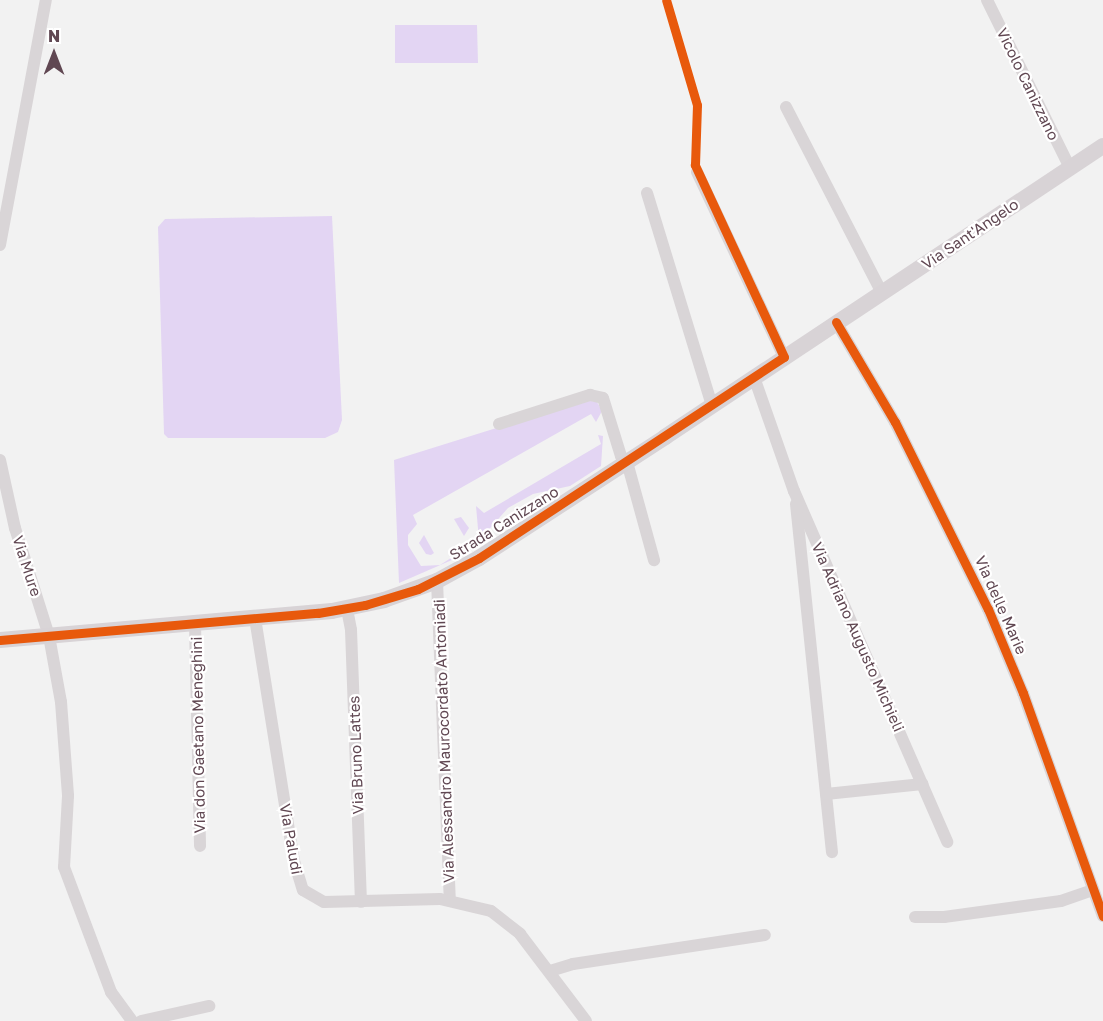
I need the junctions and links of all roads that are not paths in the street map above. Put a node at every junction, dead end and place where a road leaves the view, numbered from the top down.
1 (46, 0) edge
2 (987, 0) edge
3 (786, 107) dead end
4 (1103, 146) edge
5 (1070, 168) junction
6 (698, 172) dead end
7 (5, 190) edge
8 (647, 193) dead end
9 (0, 245) edge
10 (882, 293) junction
11 (836, 322) junction
12 (784, 357) junction
13 (754, 377) junction
14 (712, 405) junction
15 (499, 424) dead end
16 (0, 460) edge
17 (627, 462) junction
18 (794, 491) junction
19 (6, 518) edge
20 (654, 560) dead end
21 (437, 581) junction
22 (347, 609) junction
23 (255, 618) junction
24 (195, 624) junction
25 (49, 636) junction
26 (0, 640) edge
27 (922, 784) junction
28 (826, 794) junction
29 (947, 842) dead end
30 (200, 846) dead end
31 (832, 852) dead end
32 (1093, 890) junction
33 (450, 900) junction
34 (361, 902) junction
35 (1103, 916) edge
36 (915, 917) dead end
37 (765, 935) dead end
38 (550, 972) junction
39 (209, 1006) dead end
40 (132, 1021) edge
41 (141, 1021) edge
42 (586, 1021) edge

1 - 7 street
2 - 5 street, Vicolo Canizzano
3 - 10 street
4 - 5 street, Via Sant'Angelo
5 - 10 street, Via Sant'Angelo
6 - 12 street
7 - 9 street
8 - 14 street
10 - 11 street, Via Sant'Angelo
11 - 12 street, Strada Canizzano
11 - 32 street, Via delle Marie
12 - 13 street, Strada Canizzano
13 - 14 street, Strada Canizzano
13 - 18 street, Via Adriano Augusto Michieli
14 - 17 street, Strada Canizzano
15 - 17 street
16 - 19 street, Via Mure
17 - 20 street
17 - 21 street, Strada Canizzano
18 - 27 street, Via Adriano Augusto Michieli
18 - 28 street, Via Adriano Augusto Michieli
19 - 25 street, Via Mure
21 - 22 street, Strada Canizzano
21 - 33 street, Via Alessandro Maurocordato Antoniadi
22 - 23 street, Strada Canizzano
22 - 34 street, Via Bruno Lattes
23 - 24 street, Strada Canizzano
23 - 34 street, Via Paludi
24 - 25 street, Strada Canizzano
24 - 30 street, Via don Gaetano Meneghini
25 - 26 street, Strada Canizzano
25 - 40 street, Via Mure
27 - 28 street
27 - 29 street, Via Adriano Augusto Michieli
28 - 31 street, Via Adriano Augusto Michieli
32 - 35 street, Via delle Marie
32 - 36 street
33 - 34 street, Via Paludi
33 - 38 street, Via Paludi
37 - 38 street
38 - 42 street, Via Paludi
39 - 41 street

